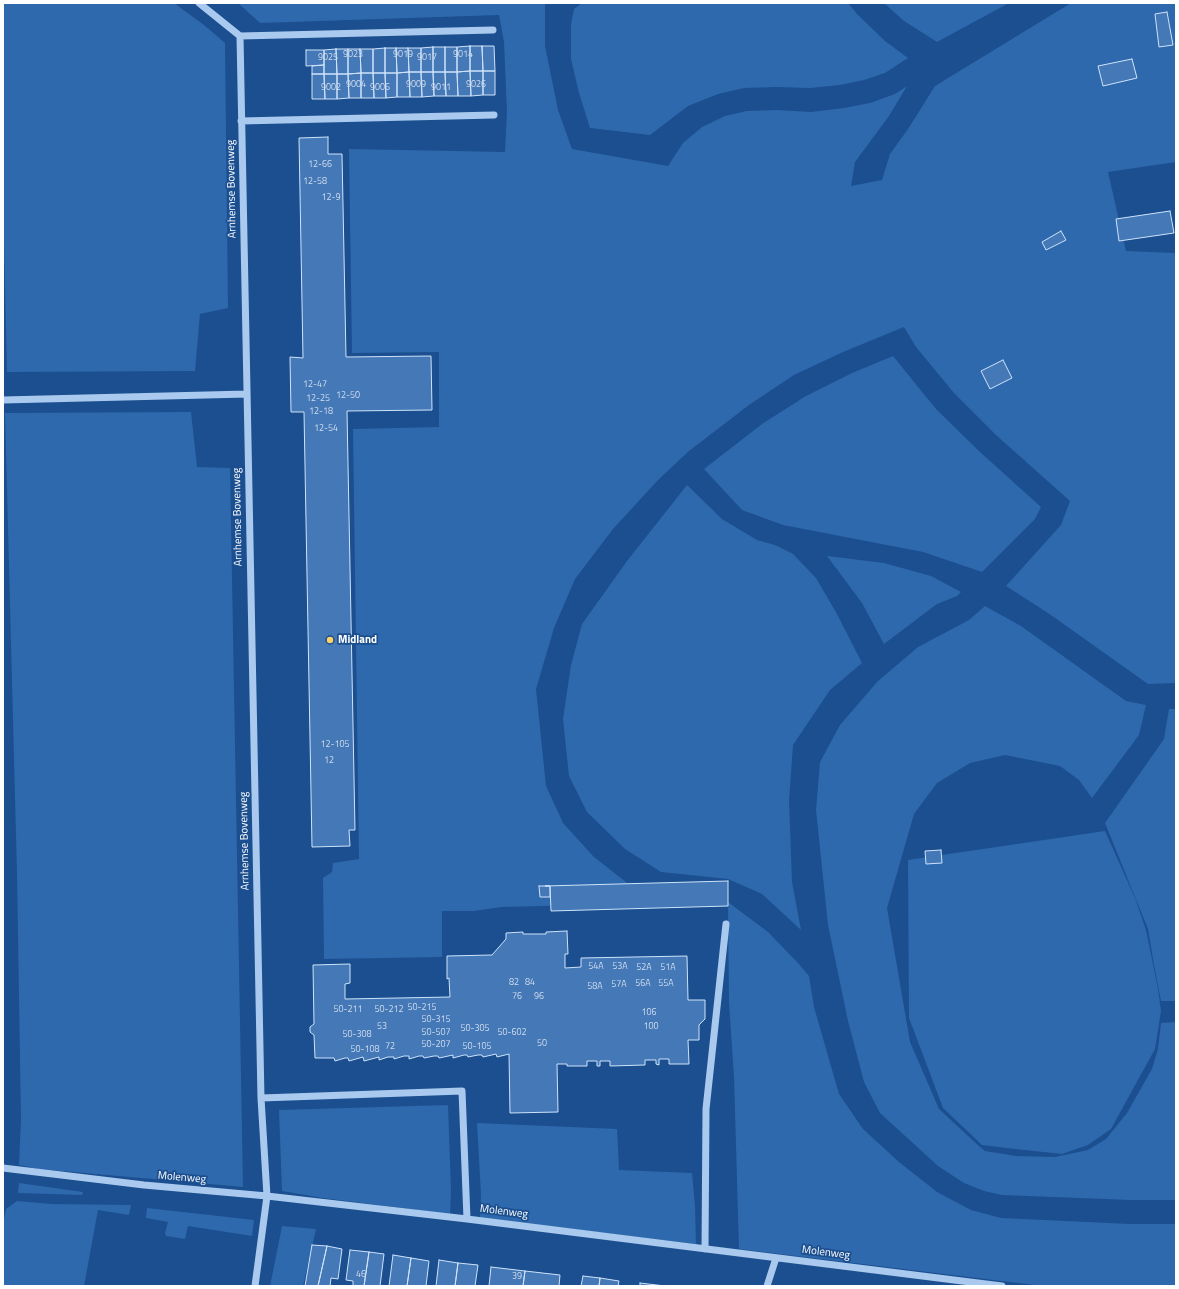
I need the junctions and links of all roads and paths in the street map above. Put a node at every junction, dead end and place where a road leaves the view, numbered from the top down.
1 (199, 3) edge
2 (493, 30) dead end
3 (240, 36) junction
4 (494, 115) dead end
5 (241, 120) junction
6 (247, 394) junction
7 (3, 400) edge
8 (726, 924) dead end
9 (261, 1098) junction
10 (3, 1168) edge
11 (267, 1196) junction
12 (467, 1219) junction
13 (705, 1249) junction
14 (776, 1258) junction
15 (255, 1286) edge
16 (766, 1286) edge
17 (1002, 1286) edge

1 - 3 street
2 - 3 street
3 - 5 street, Arnhemse Bovenweg
4 - 5 street
5 - 6 street, Arnhemse Bovenweg
6 - 7 street
6 - 9 street, Arnhemse Bovenweg
8 - 13 street
9 - 11 street, Arnhemse Bovenweg
9 - 12 street
10 - 11 street, Molenweg
11 - 12 street, Molenweg
11 - 15 street, Arnhemse Bovenweg
12 - 13 street, Molenweg
13 - 14 street, Molenweg
14 - 16 street
14 - 17 street, Molenweg

